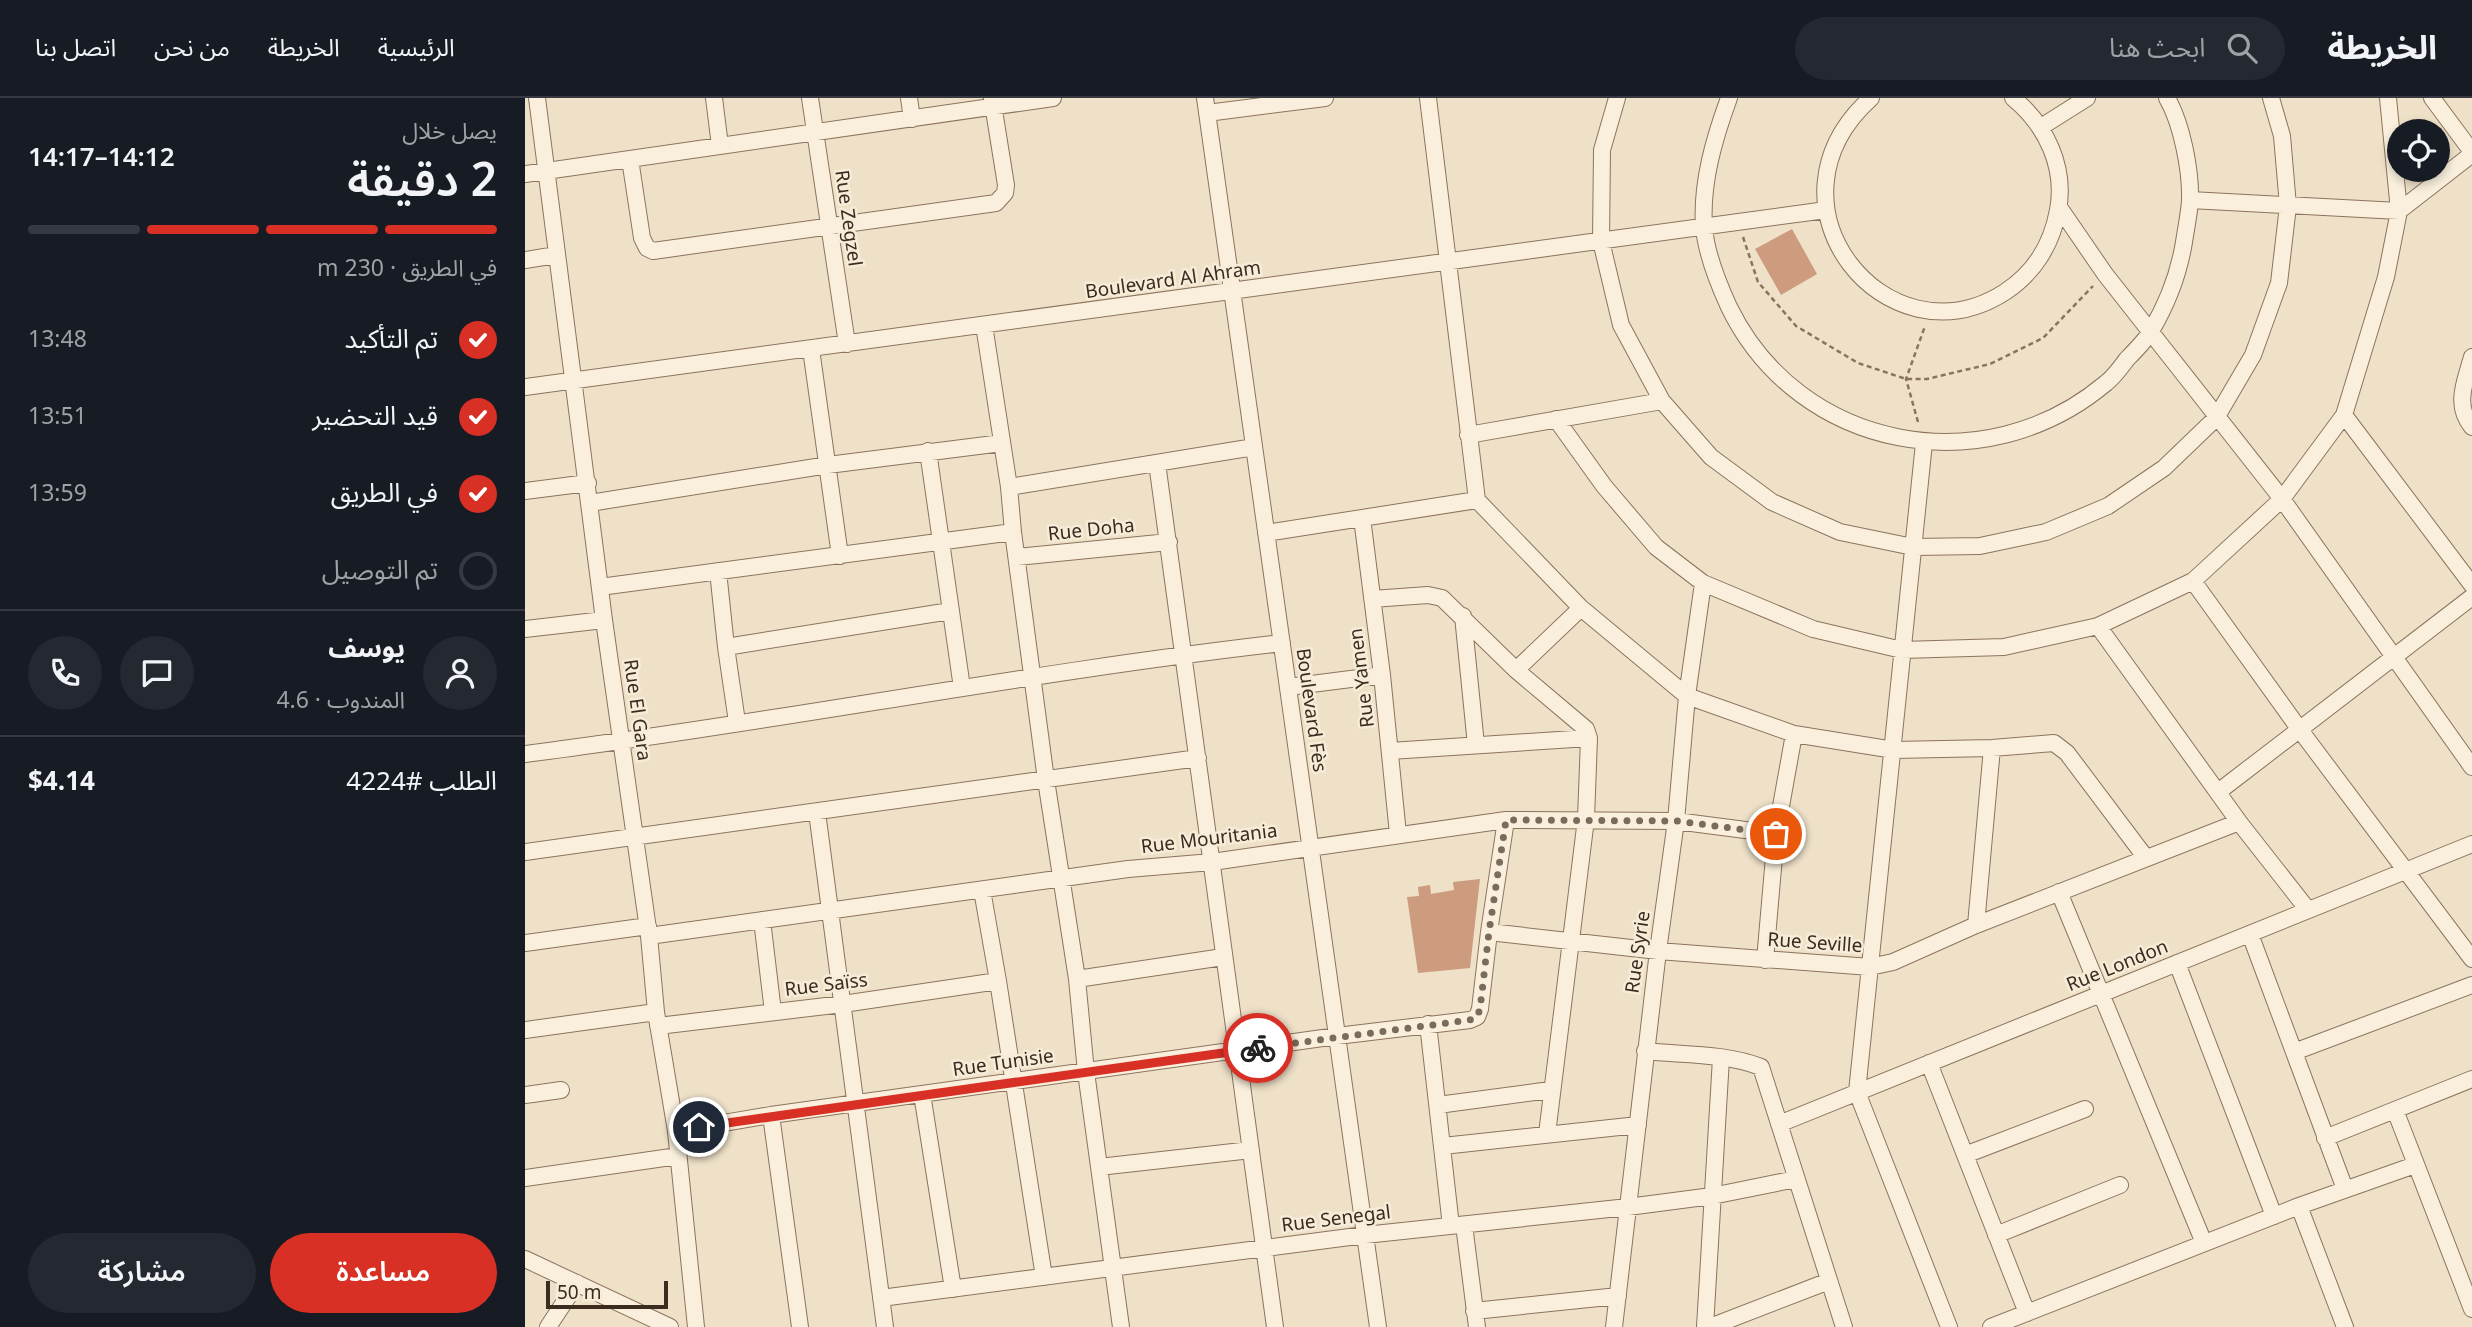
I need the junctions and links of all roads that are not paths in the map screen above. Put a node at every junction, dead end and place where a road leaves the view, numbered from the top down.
1 (537, 98) edge
2 (714, 98) edge
3 (810, 98) edge
4 (909, 98) edge
5 (1053, 98) edge
6 (1325, 98) edge
7 (1428, 98) edge
8 (1617, 98) edge
9 (1728, 98) edge
10 (1871, 98) edge
11 (2013, 98) edge
12 (2087, 98) edge
13 (2167, 98) edge
14 (2271, 98) edge
15 (2388, 98) edge
16 (2432, 98) edge
17 (1295, 100) edge
18 (992, 102) edge
19 (1206, 105) edge
20 (912, 118) junction
21 (2041, 127) junction
22 (815, 132) junction
23 (720, 146) junction
24 (2472, 153) edge
25 (630, 159) junction
26 (548, 171) junction
27 (525, 174) edge
28 (2190, 200) junction
29 (2288, 206) junction
30 (2059, 207) junction
31 (1826, 210) junction
32 (2399, 211) junction
33 (829, 226) junction
34 (1704, 227) junction
35 (1601, 242) junction
36 (556, 255) junction
37 (525, 260) edge
38 (1446, 262) junction
39 (1233, 292) junction
40 (984, 325) junction
41 (2150, 333) junction
42 (847, 344) junction
43 (811, 349) junction
44 (2472, 357) edge
45 (574, 381) junction
46 (525, 387) edge
47 (1662, 401) junction
48 (2343, 415) junction
49 (2216, 418) junction
50 (1556, 419) junction
51 (2472, 427) edge
52 (1468, 435) junction
53 (1002, 443) junction
54 (1924, 443) junction
55 (1254, 447) junction
56 (928, 451) junction
57 (1157, 463) junction
58 (828, 466) junction
59 (587, 483) junction
60 (1009, 487) junction
61 (525, 491) edge
62 (2282, 499) junction
63 (1477, 500) junction
64 (590, 503) junction
65 (1362, 518) junction
66 (1013, 532) junction
67 (1266, 533) junction
68 (940, 542) junction
69 (1168, 542) junction
70 (1913, 547) junction
71 (840, 556) junction
72 (1017, 557) junction
73 (718, 571) junction
74 (2193, 581) junction
75 (1703, 583) junction
76 (2472, 585) edge
77 (600, 587) junction
78 (2472, 597) edge
79 (1372, 599) junction
80 (1581, 608) junction
81 (950, 611) junction
82 (1463, 616) junction
83 (604, 620) junction
84 (2098, 626) junction
85 (525, 629) edge
86 (1282, 643) junction
87 (726, 647) junction
88 (1902, 650) junction
89 (1185, 654) junction
90 (2393, 658) junction
91 (1516, 670) junction
92 (1382, 675) junction
93 (1032, 676) junction
94 (1288, 687) junction
95 (962, 688) junction
96 (1687, 696) junction
97 (737, 722) junction
98 (2299, 730) junction
99 (1794, 734) junction
100 (1589, 738) junction
101 (622, 742) junction
102 (1476, 745) junction
103 (1993, 748) junction
104 (1894, 750) junction
105 (1390, 751) junction
106 (525, 754) edge
107 (1198, 758) junction
108 (2472, 767) edge
109 (1046, 779) junction
110 (2218, 792) junction
111 (817, 812) junction
112 (1586, 819) junction
113 (1506, 820) junction
114 (1677, 821) junction
115 (2239, 822) junction
116 (1398, 834) junction
117 (1776, 834) junction
118 (634, 836) junction
119 (2472, 844) edge
120 (1310, 846) junction
121 (525, 852) edge
122 (2146, 858) junction
123 (1212, 862) junction
124 (2407, 871) junction
125 (1061, 878) junction
126 (982, 890) junction
127 (2059, 892) junction
128 (830, 909) junction
129 (2308, 910) junction
130 (762, 920) junction
131 (1976, 925) junction
132 (649, 931) junction
133 (1489, 932) junction
134 (2250, 934) junction
135 (1571, 940) junction
136 (525, 943) edge
137 (1658, 951) junction
138 (1223, 957) junction
139 (2472, 959) edge
140 (1765, 960) junction
141 (2177, 964) junction
142 (1870, 967) junction
143 (1077, 979) junction
144 (998, 981) junction
145 (2472, 985) edge
146 (2101, 994) junction
147 (843, 1004) junction
148 (773, 1012) junction
149 (657, 1019) junction
150 (1428, 1024) junction
151 (525, 1030) edge
152 (1337, 1036) junction
153 (1238, 1051) junction
154 (1646, 1051) junction
155 (2294, 1052) junction
156 (1721, 1058) junction
157 (1930, 1063) junction
158 (1086, 1072) junction
159 (2472, 1079) edge
160 (1014, 1082) junction
161 (561, 1090) dead end
162 (1550, 1090) junction
163 (1857, 1093) junction
164 (922, 1094) junction
165 (525, 1095) edge
166 (855, 1104) junction
167 (1438, 1105) junction
168 (2085, 1109) dead end
169 (2395, 1110) junction
170 (771, 1115) junction
171 (1779, 1124) junction
172 (1638, 1125) junction
173 (676, 1131) junction
174 (1546, 1134) junction
175 (2325, 1138) junction
176 (1443, 1146) junction
177 (1251, 1150) junction
178 (1965, 1155) junction
179 (678, 1156) junction
180 (2415, 1165) junction
181 (1099, 1167) junction
182 (525, 1178) edge
183 (1796, 1180) junction
184 (2120, 1185) dead end
185 (2345, 1189) junction
186 (1712, 1196) junction
187 (2299, 1206) junction
188 (1628, 1207) junction
189 (2274, 1216) junction
190 (1457, 1225) junction
191 (1365, 1235) junction
192 (1996, 1235) junction
193 (2204, 1243) junction
194 (1265, 1249) junction
195 (525, 1259) edge
196 (1113, 1268) junction
197 (1044, 1277) junction
198 (1829, 1282) junction
199 (577, 1283) junction
200 (953, 1289) junction
201 (1618, 1296) junction
202 (881, 1298) junction
203 (2472, 1309) edge
204 (2027, 1313) junction
205 (1475, 1319) edge
206 (2339, 1325) edge
207 (548, 1327) edge
208 (670, 1327) edge
209 (697, 1327) edge
210 (800, 1327) edge
211 (885, 1327) edge
212 (1121, 1327) edge
213 (1275, 1327) edge
214 (1378, 1327) edge
215 (1614, 1327) edge
216 (1707, 1327) edge
217 (1844, 1327) edge
218 (1949, 1327) edge
219 (1991, 1327) edge

1 - 26 street, Rue El Gara
2 - 23 street
3 - 22 street, Rue Zegzel
4 - 20 street
5 - 18 street
6 - 17 street
7 - 38 street
8 - 35 street
9 - 34 street
10 - 31 street
11 - 21 street
12 - 21 street
13 - 28 street
14 - 29 street
15 - 32 street
16 - 24 street
17 - 19 street
18 - 20 street
18 - 33 street
19 - 39 street, Boulevard Fès
20 - 22 street
21 - 30 street
22 - 23 street
22 - 33 street, Rue Zegzel
23 - 25 street
24 - 32 street
25 - 26 street
25 - 33 street
26 - 27 street
26 - 36 street, Rue El Gara
28 - 29 street
28 - 41 street
29 - 32 street
29 - 49 street
30 - 31 street
30 - 41 street
31 - 34 street, Boulevard Al Ahram
32 - 48 street
33 - 42 street, Rue Zegzel
34 - 35 street, Boulevard Al Ahram
34 - 54 street
35 - 38 street, Boulevard Al Ahram
35 - 47 street
36 - 37 street
36 - 45 street, Rue El Gara
38 - 39 street, Boulevard Al Ahram
38 - 52 street
39 - 40 street, Boulevard Al Ahram
39 - 55 street, Boulevard Fès
40 - 42 street, Boulevard Al Ahram
40 - 53 street
41 - 49 street
41 - 54 street
42 - 43 street, Boulevard Al Ahram
43 - 45 street, Boulevard Al Ahram
43 - 58 street
44 - 51 street
45 - 46 street, Boulevard Al Ahram
45 - 59 street, Rue El Gara
47 - 50 street
47 - 70 street
48 - 62 street
48 - 76 street
49 - 62 street
49 - 70 street
50 - 52 street
50 - 75 street
52 - 63 street
53 - 56 street
53 - 60 street
54 - 70 street
55 - 57 street
55 - 67 street, Boulevard Fès
56 - 58 street
56 - 68 street
57 - 60 street
57 - 69 street
58 - 64 street
58 - 71 street
59 - 61 street
59 - 64 street, Rue El Gara
60 - 66 street
62 - 74 street
62 - 90 street
63 - 65 street
63 - 80 street
64 - 77 street, Rue El Gara
65 - 67 street
65 - 79 street, Rue Yamen
66 - 68 street
66 - 72 street
67 - 86 street, Boulevard Fès
68 - 71 street
68 - 81 street
69 - 72 street, Rue Doha
69 - 89 street
70 - 88 street
71 - 73 street
72 - 93 street
73 - 77 street
73 - 87 street
74 - 84 street
74 - 98 street
75 - 88 street
75 - 96 street, Rue Syrie
77 - 83 street, Rue El Gara
78 - 90 street
79 - 82 street
79 - 92 street, Rue Yamen
80 - 91 street
80 - 96 street
81 - 87 street
81 - 95 street
82 - 91 street
82 - 102 street
83 - 85 street
83 - 101 street, Rue El Gara
84 - 88 street
84 - 110 street
86 - 89 street
86 - 94 street, Boulevard Fès
87 - 97 street
88 - 104 street
89 - 93 street
89 - 107 street
90 - 98 street
90 - 108 street
91 - 100 street
92 - 94 street
92 - 105 street, Rue Yamen
93 - 95 street
93 - 109 street
94 - 120 street, Boulevard Fès
95 - 97 street
96 - 99 street
96 - 114 street, Rue Syrie
97 - 101 street
98 - 110 street
98 - 124 street
99 - 104 street
99 - 117 street
100 - 102 street
100 - 112 street
101 - 106 street
101 - 118 street, Rue El Gara
102 - 105 street
103 - 104 street
103 - 122 street
103 - 131 street
104 - 142 street
105 - 116 street, Rue Yamen
107 - 109 street
107 - 123 street
109 - 111 street
109 - 125 street
110 - 115 street
111 - 118 street
111 - 128 street
112 - 113 street, Rue Mouritania
112 - 114 street, Rue Mouritania
112 - 135 street
113 - 116 street, Rue Mouritania
113 - 133 street
114 - 117 street, Rue Mouritania
114 - 137 street, Rue Syrie
115 - 122 street, Rue Seville
115 - 129 street
116 - 120 street, Rue Mouritania
117 - 140 street
118 - 121 street
118 - 132 street, Rue El Gara
119 - 124 street, Rue London
120 - 123 street, Rue Mouritania
120 - 152 street, Boulevard Fès
122 - 127 street, Rue Seville
123 - 125 street, Rue Mouritania
123 - 138 street
124 - 129 street, Rue London
124 - 139 street
125 - 126 street, Rue Mouritania
125 - 143 street
126 - 128 street, Rue Mouritania
126 - 144 street
127 - 131 street, Rue Seville
127 - 146 street
128 - 130 street, Rue Mouritania
128 - 147 street
129 - 134 street, Rue London
130 - 132 street, Rue Mouritania
130 - 148 street
131 - 142 street, Rue Seville
132 - 136 street, Rue Mouritania
132 - 149 street, Rue El Gara
133 - 135 street, Rue Seville
133 - 150 street, Rue Tunisie
134 - 141 street, Rue London
134 - 155 street
135 - 137 street, Rue Seville
135 - 162 street
137 - 140 street, Rue Seville
137 - 154 street, Rue Syrie
138 - 143 street
138 - 153 street
140 - 142 street, Rue Seville
141 - 146 street, Rue London
141 - 189 street
142 - 163 street
143 - 158 street
144 - 147 street, Rue Saïss
144 - 160 street
145 - 155 street
146 - 157 street, Rue London
146 - 193 street
147 - 148 street, Rue Saïss
147 - 166 street
148 - 149 street, Rue Saïss
149 - 151 street, Rue Saïss
149 - 173 street, Rue El Gara
150 - 152 street, Rue Tunisie
150 - 167 street
152 - 153 street, Rue Tunisie
152 - 191 street, Boulevard Fès
153 - 158 street, Rue Tunisie
153 - 177 street
154 - 156 street
154 - 172 street, Rue Syrie
155 - 175 street
156 - 171 street
156 - 186 street
157 - 163 street, Rue London
157 - 178 street
158 - 160 street, Rue Tunisie
158 - 181 street
159 - 169 street
160 - 164 street, Rue Tunisie
160 - 197 street
161 - 165 street
162 - 167 street
162 - 174 street
163 - 171 street, Rue London
163 - 218 street
164 - 166 street, Rue Tunisie
164 - 200 street
166 - 170 street, Rue Tunisie
166 - 202 street
167 - 176 street
168 - 178 street
169 - 175 street
169 - 180 street
170 - 173 street, Rue Tunisie
170 - 210 street
171 - 183 street
172 - 174 street
172 - 188 street, Rue Syrie
173 - 179 street, Rue El Gara
174 - 176 street
175 - 185 street
176 - 190 street
177 - 181 street
177 - 194 street
178 - 192 street
179 - 182 street
179 - 209 street, Rue El Gara
180 - 185 street
180 - 203 street
181 - 196 street
183 - 186 street, Rue Senegal
183 - 198 street
184 - 192 street
185 - 187 street
186 - 188 street, Rue Senegal
186 - 216 street
187 - 189 street
187 - 206 street
188 - 190 street, Rue Senegal
188 - 201 street, Rue Syrie
189 - 193 street
190 - 191 street, Rue Senegal
190 - 205 street
191 - 194 street, Rue Senegal
191 - 214 street, Boulevard Fès
192 - 204 street
193 - 204 street
194 - 196 street, Rue Senegal
194 - 213 street
195 - 199 street
196 - 197 street, Rue Senegal
196 - 212 street
197 - 200 street, Rue Senegal
198 - 216 street
198 - 217 street
199 - 207 street
199 - 208 street
200 - 202 street, Rue Senegal
201 - 205 street
201 - 215 street, Rue Syrie
202 - 211 street
204 - 219 street

